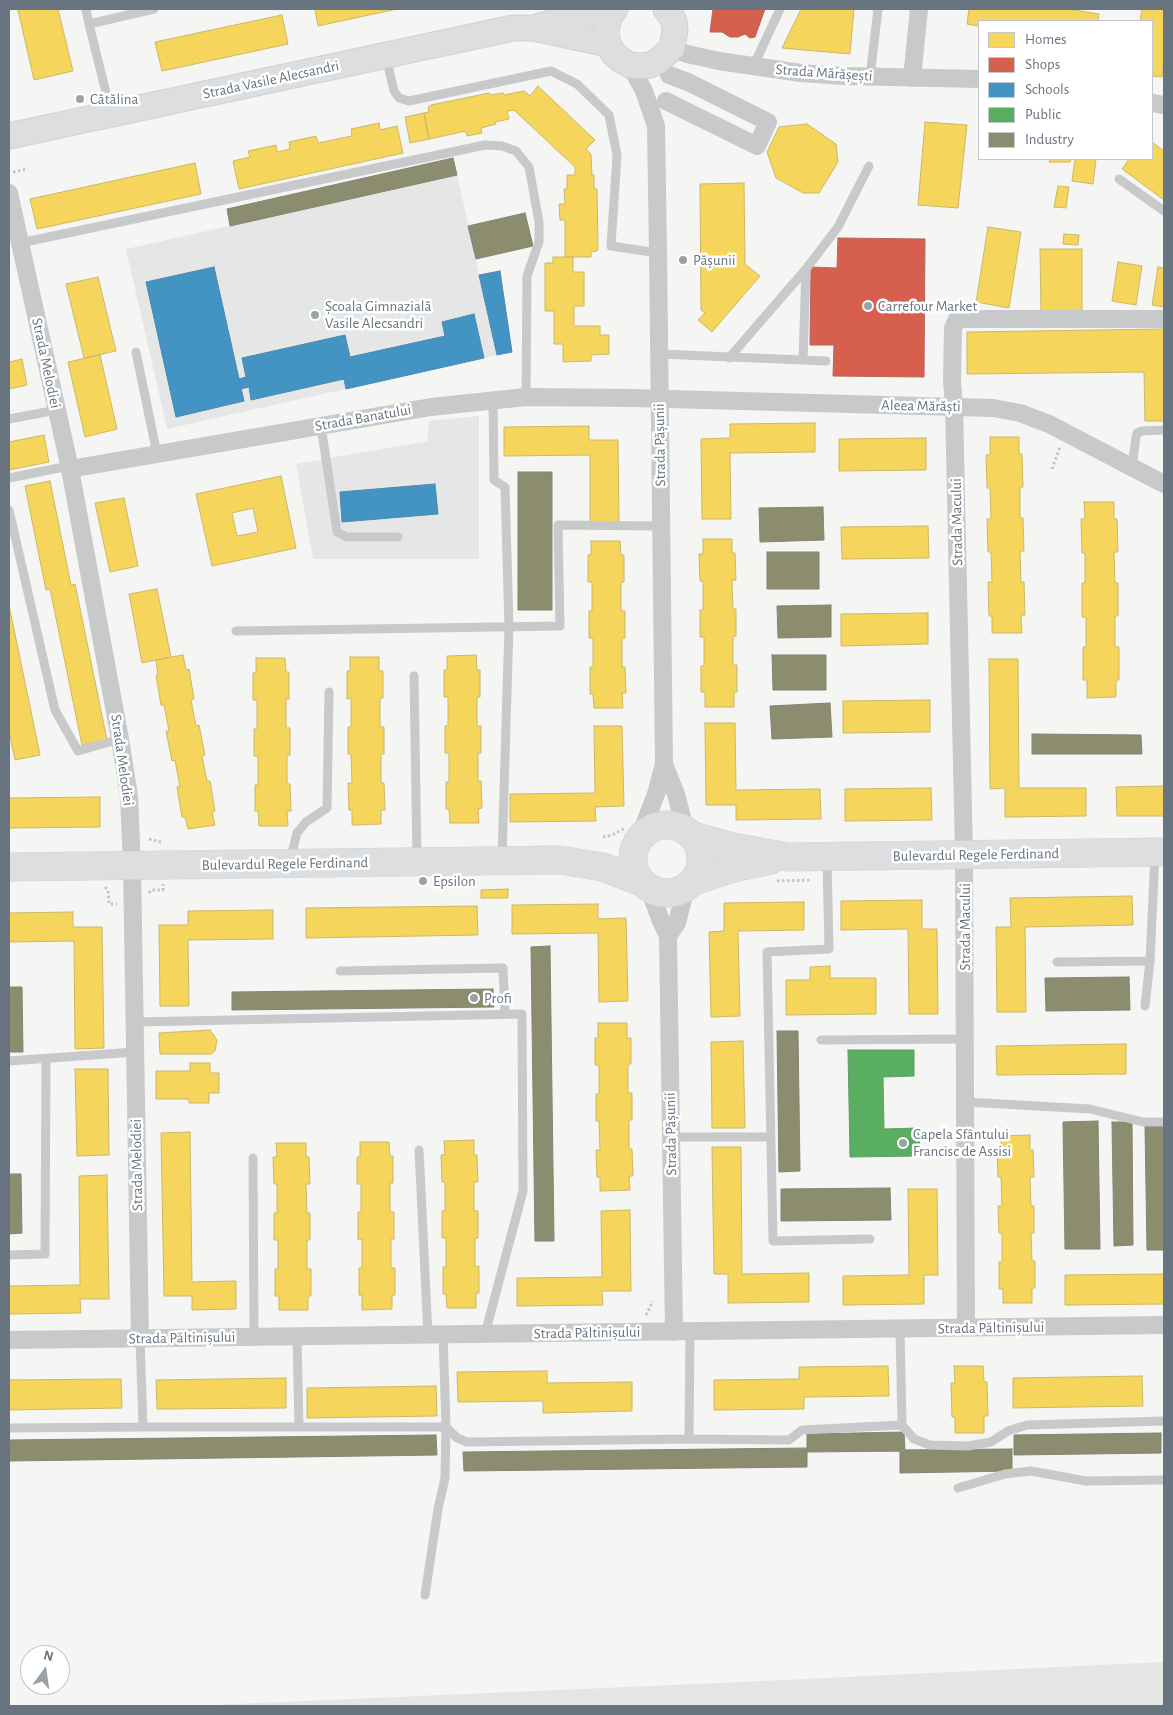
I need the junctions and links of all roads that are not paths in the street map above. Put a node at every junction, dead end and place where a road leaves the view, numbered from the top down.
1 (86, 9) edge
2 (154, 9) edge
3 (610, 9) edge
4 (615, 9) edge
5 (780, 9) edge
6 (878, 9) edge
7 (919, 9) edge
8 (672, 13) edge
9 (89, 24) junction
10 (533, 28) junction
11 (608, 44) junction
12 (386, 56) junction
13 (670, 59) junction
14 (630, 65) junction
15 (753, 67) junction
16 (870, 77) junction
17 (912, 78) junction
18 (978, 79) edge
19 (666, 101) junction
20 (112, 114) junction
21 (656, 126) junction
22 (9, 136) edge
23 (869, 166) dead end
24 (1119, 179) dead end
25 (9, 193) edge
26 (1164, 211) edge
27 (15, 233) edge
28 (658, 253) junction
29 (806, 269) junction
30 (1164, 319) edge
31 (136, 352) dead end
32 (659, 354) junction
33 (729, 358) junction
34 (803, 360) junction
35 (826, 361) dead end
36 (526, 397) junction
37 (493, 400) junction
38 (660, 400) junction
39 (954, 406) junction
40 (57, 410) junction
41 (9, 419) edge
42 (322, 426) junction
43 (1164, 430) edge
44 (157, 454) junction
45 (69, 468) junction
46 (1132, 468) junction
47 (9, 478) edge
48 (1164, 484) edge
49 (9, 510) edge
50 (661, 526) junction
51 (398, 537) dead end
52 (509, 626) junction
53 (236, 631) dead end
54 (414, 676) dead end
55 (330, 692) dead end
56 (120, 739) junction
57 (664, 764) junction
58 (689, 833) junction
59 (638, 841) junction
60 (1160, 853) edge
61 (964, 855) junction
62 (788, 857) junction
63 (827, 857) junction
64 (560, 860) junction
65 (502, 861) junction
66 (418, 862) junction
67 (290, 864) junction
68 (132, 866) junction
69 (9, 867) edge
70 (690, 884) junction
71 (645, 885) junction
72 (668, 936) junction
73 (1150, 961) junction
74 (1057, 962) dead end
75 (340, 971) dead end
76 (1145, 1006) dead end
77 (505, 1014) junction
78 (134, 1022) junction
79 (965, 1039) junction
80 (821, 1040) dead end
81 (135, 1052) junction
82 (46, 1059) junction
83 (9, 1062) edge
84 (966, 1102) junction
85 (1164, 1122) edge
86 (671, 1137) junction
87 (771, 1137) junction
88 (419, 1150) dead end
89 (253, 1158) dead end
90 (870, 1239) dead end
91 (9, 1255) edge
92 (1164, 1326) edge
93 (966, 1328) junction
94 (900, 1329) junction
95 (682, 1331) junction
96 (435, 1334) junction
97 (485, 1334) junction
98 (298, 1336) junction
99 (254, 1337) junction
100 (140, 1338) junction
101 (9, 1340) edge
102 (1164, 1421) edge
103 (902, 1425) junction
104 (299, 1426) junction
105 (143, 1427) junction
106 (446, 1427) junction
107 (9, 1428) edge
108 (690, 1439) junction
109 (1164, 1480) edge
110 (958, 1488) dead end
111 (425, 1595) dead end

1 - 9 lane
2 - 9 lane
3 - 10 street, Strada Vasile Alecsandri
4 - 11 street
5 - 15 lane
6 - 16 lane
7 - 17 street
8 - 13 street
9 - 20 lane
10 - 11 street, Strada Vasile Alecsandri
10 - 12 street, Strada Vasile Alecsandri
11 - 14 street
12 - 20 street, Strada Vasile Alecsandri
12 - 28 lane
13 - 14 street
13 - 15 street, Strada Mărășești
13 - 19 street, Strada Pășunii
13 - 19 street
14 - 21 street, Strada Pășunii
15 - 16 street, Strada Mărășești
16 - 17 street, Strada Mărășești
17 - 18 street, Strada Mărășești
19 - 21 street, Strada Pășunii
20 - 22 street, Strada Vasile Alecsandri
21 - 28 street, Strada Pășunii
23 - 29 lane
24 - 26 lane
25 - 27 street, Strada Melodiei
27 - 36 lane
27 - 40 street, Strada Melodiei
28 - 32 street, Strada Pășunii
29 - 33 lane
29 - 34 lane
30 - 39 street, Strada Macului
31 - 44 lane
32 - 33 lane
32 - 38 street, Strada Pășunii
33 - 34 lane
34 - 35 lane
36 - 37 street, Strada Banatului
36 - 38 street, Strada Banatului
37 - 42 street, Strada Banatului
37 - 52 lane
38 - 39 street, Aleea Mărăști
38 - 50 street, Strada Pășunii
39 - 46 street, Aleea Mărăști
39 - 61 street, Strada Macului
40 - 41 lane
40 - 45 street, Strada Melodiei
42 - 44 street, Strada Banatului
42 - 51 lane
43 - 46 lane
44 - 45 street, Strada Banatului
45 - 47 lane
45 - 56 street, Strada Melodiei
46 - 48 street, Aleea Mărăști
49 - 56 lane
50 - 52 lane
50 - 57 street, Strada Pășunii
52 - 53 lane
52 - 65 lane
54 - 66 lane
55 - 67 lane
56 - 68 street, Strada Melodiei
57 - 58 street, Strada Pășunii
57 - 59 street, Strada Pășunii
58 - 59 main road
58 - 62 main road, Bulevardul Regele Ferdinand
58 - 70 main road
59 - 64 main road, Bulevardul Regele Ferdinand
59 - 71 main road
60 - 61 main road, Bulevardul Regele Ferdinand
60 - 73 lane
61 - 63 main road, Bulevardul Regele Ferdinand
61 - 79 street, Strada Macului
62 - 63 main road, Bulevardul Regele Ferdinand
62 - 70 main road, Bulevardul Regele Ferdinand
63 - 87 lane
64 - 65 main road, Bulevardul Regele Ferdinand
64 - 71 main road, Bulevardul Regele Ferdinand
65 - 66 main road, Bulevardul Regele Ferdinand
66 - 67 main road, Bulevardul Regele Ferdinand
67 - 68 main road, Bulevardul Regele Ferdinand
68 - 69 main road, Bulevardul Regele Ferdinand
68 - 78 street, Strada Melodiei
70 - 71 main road
70 - 72 street, Strada Pășunii
71 - 72 street, Strada Pășunii
72 - 86 street, Strada Pășunii
73 - 74 lane
73 - 76 lane
75 - 77 lane
77 - 78 lane
77 - 97 lane
78 - 81 street, Strada Melodiei
79 - 80 lane
79 - 84 street, Strada Macului
81 - 82 lane
81 - 100 street, Strada Melodiei
82 - 83 lane
82 - 91 lane
84 - 85 lane
84 - 93 street, Strada Macului
86 - 87 lane
86 - 95 street, Strada Pășunii
87 - 90 lane
88 - 96 lane
89 - 99 lane
92 - 93 street, Strada Păltinișului
93 - 94 street, Strada Păltinișului
94 - 95 street, Strada Păltinișului
94 - 103 lane
95 - 97 street, Strada Păltinișului
95 - 108 lane
96 - 97 street, Strada Păltinișului
96 - 98 street, Strada Păltinișului
96 - 106 lane
98 - 99 street, Strada Păltinișului
98 - 104 lane
99 - 100 street, Strada Păltinișului
100 - 101 street, Strada Păltinișului
100 - 105 lane
102 - 103 lane
103 - 108 lane
104 - 105 lane
104 - 106 lane
105 - 107 lane
106 - 108 lane
106 - 111 lane
109 - 110 lane

